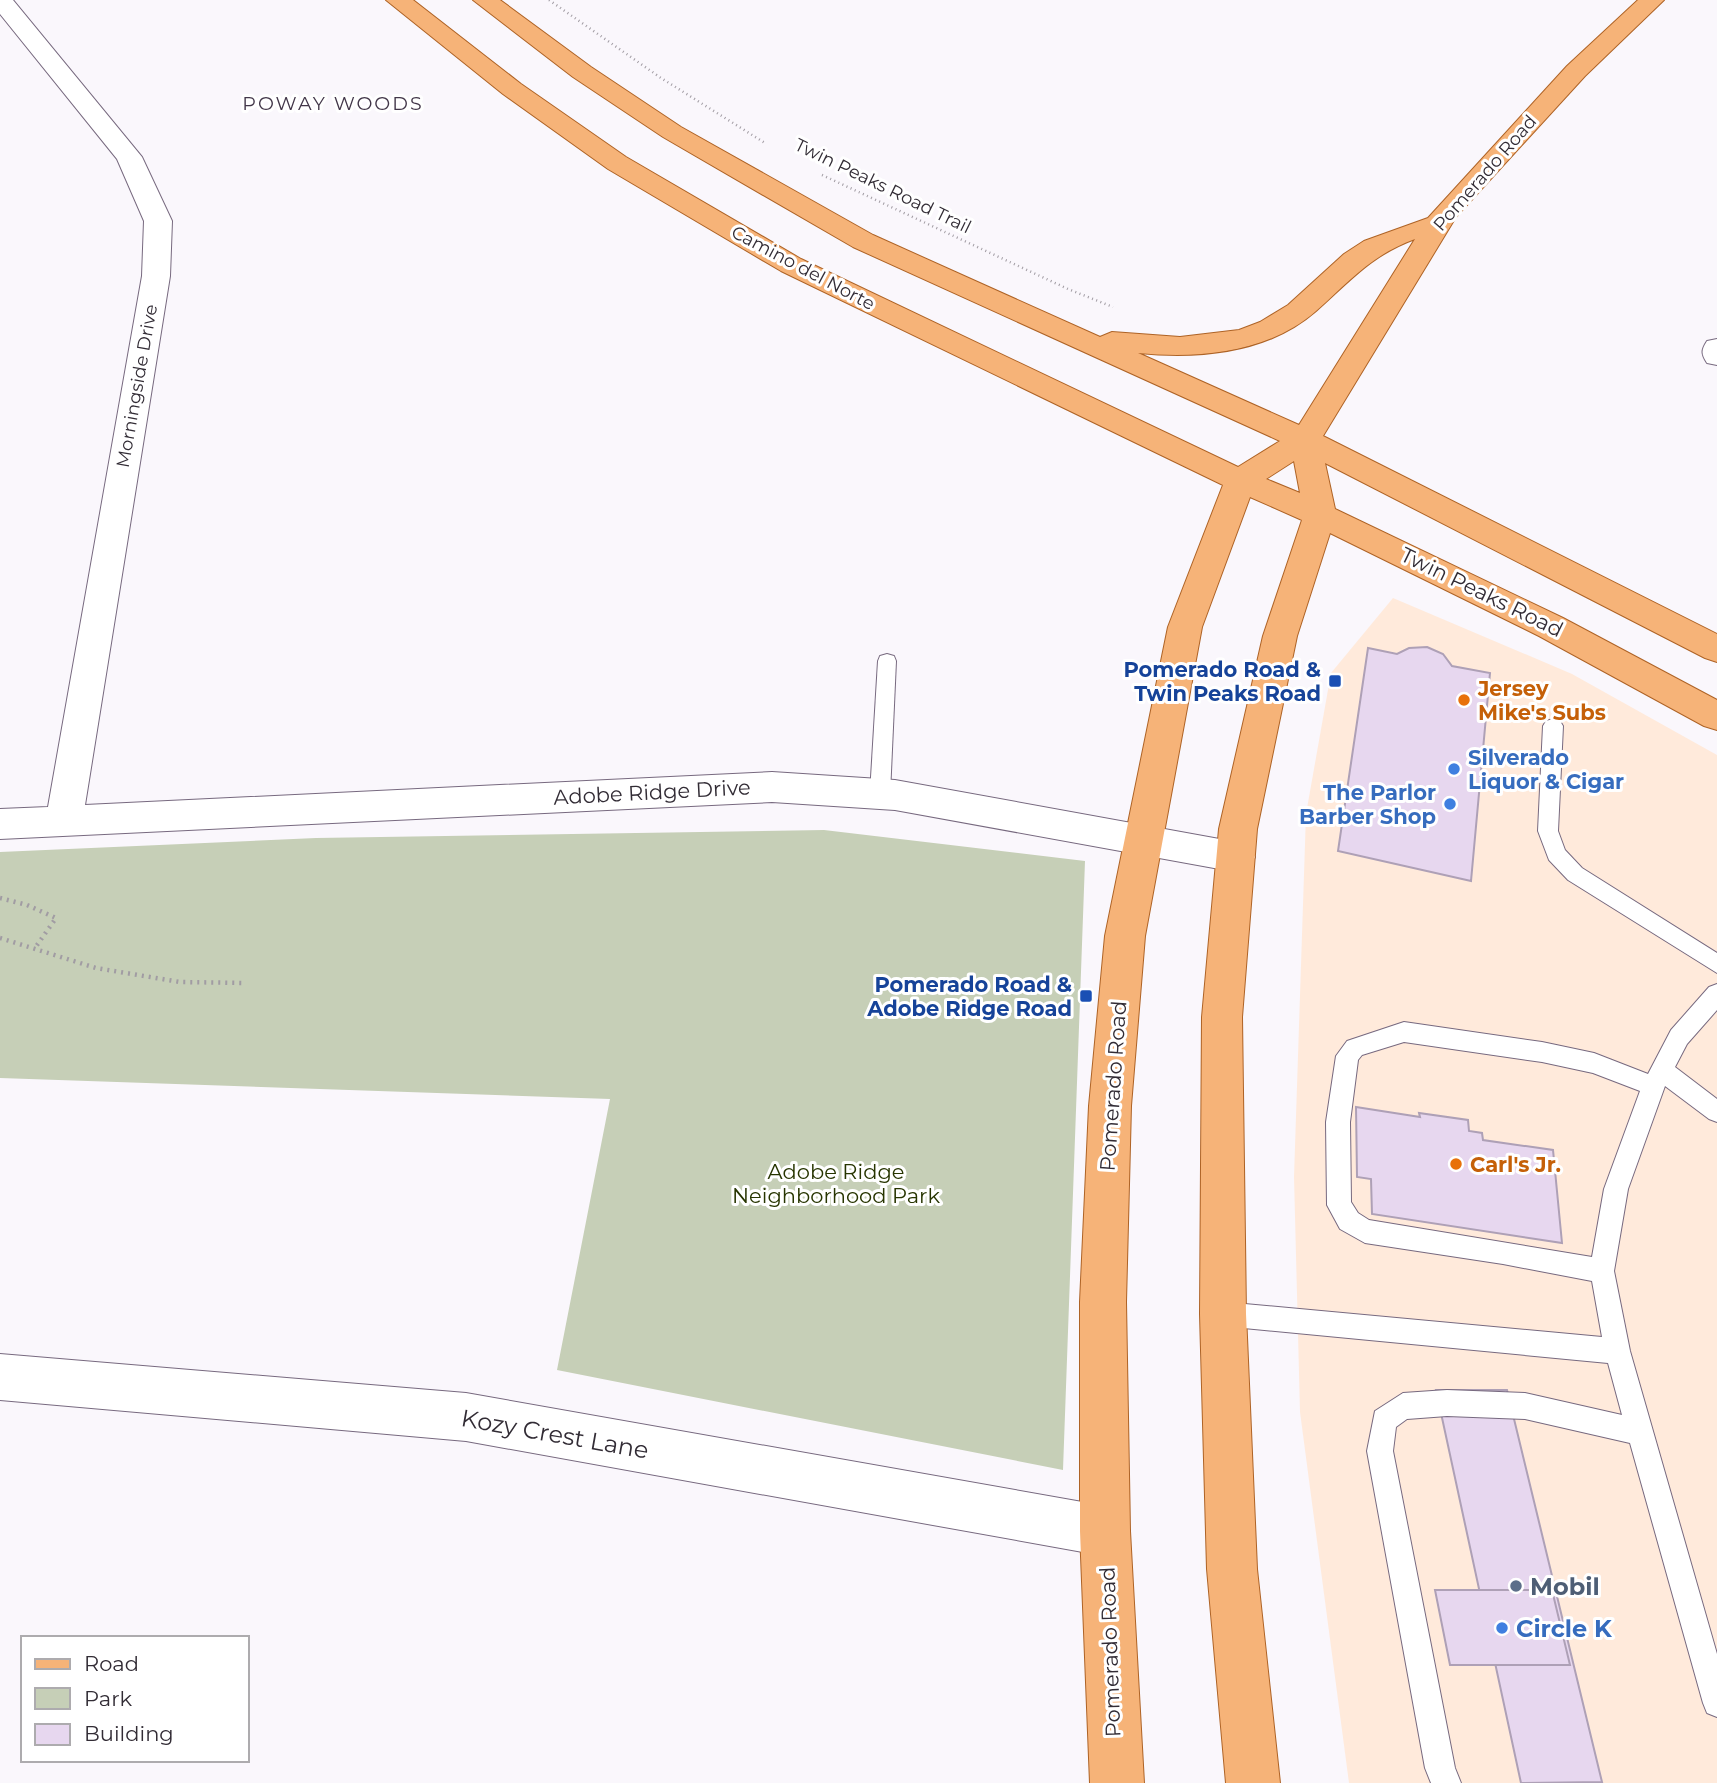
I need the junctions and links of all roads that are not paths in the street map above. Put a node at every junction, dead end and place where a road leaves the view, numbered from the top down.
1 (1, 0) edge
2 (398, 0) edge
3 (485, 0) edge
4 (1652, 0) edge
5 (1438, 224) junction
6 (1068, 333) junction
7 (1717, 348) edge
8 (1717, 356) edge
9 (1304, 440) junction
10 (1240, 480) junction
11 (1320, 515) junction
12 (1717, 649) edge
13 (887, 661) dead end
14 (1717, 716) edge
15 (1553, 726) dead end
16 (880, 794) junction
17 (64, 820) junction
18 (0, 824) edge
19 (1146, 839) junction
20 (1236, 857) junction
21 (1717, 964) edge
22 (1717, 994) edge
23 (1657, 1078) junction
24 (1717, 1111) edge
25 (1602, 1271) junction
26 (1223, 1314) junction
27 (1617, 1351) junction
28 (0, 1377) edge
29 (1640, 1432) junction
30 (1105, 1531) junction
31 (1717, 1703) edge
32 (1117, 1783) edge
33 (1253, 1783) edge
34 (1446, 1783) edge

1 - 17 street, Morningside Drive
2 - 10 main road, Camino del Norte
3 - 6 main road
4 - 5 main road, Pomerado Road
5 - 6 main road
5 - 9 main road, Pomerado Road
6 - 9 main road
7 - 8 street
9 - 10 main road, Pomerado Road
9 - 11 main road
9 - 12 main road
10 - 11 main road, Twin Peaks Road
10 - 19 main road, Pomerado Road
11 - 14 main road, Twin Peaks Road
11 - 20 main road
13 - 16 lane
15 - 21 lane
16 - 17 street, Adobe Ridge Drive
16 - 19 street, Adobe Ridge Drive
17 - 18 street, Adobe Ridge Drive
19 - 20 street, Adobe Ridge Drive
19 - 30 main road, Pomerado Road
20 - 26 main road
22 - 23 lane
23 - 24 lane
23 - 25 lane
23 - 25 lane
25 - 27 lane
26 - 27 lane
26 - 33 main road
27 - 29 lane
28 - 30 street, Kozy Crest Lane
29 - 31 lane
29 - 34 lane
30 - 32 main road, Pomerado Road

